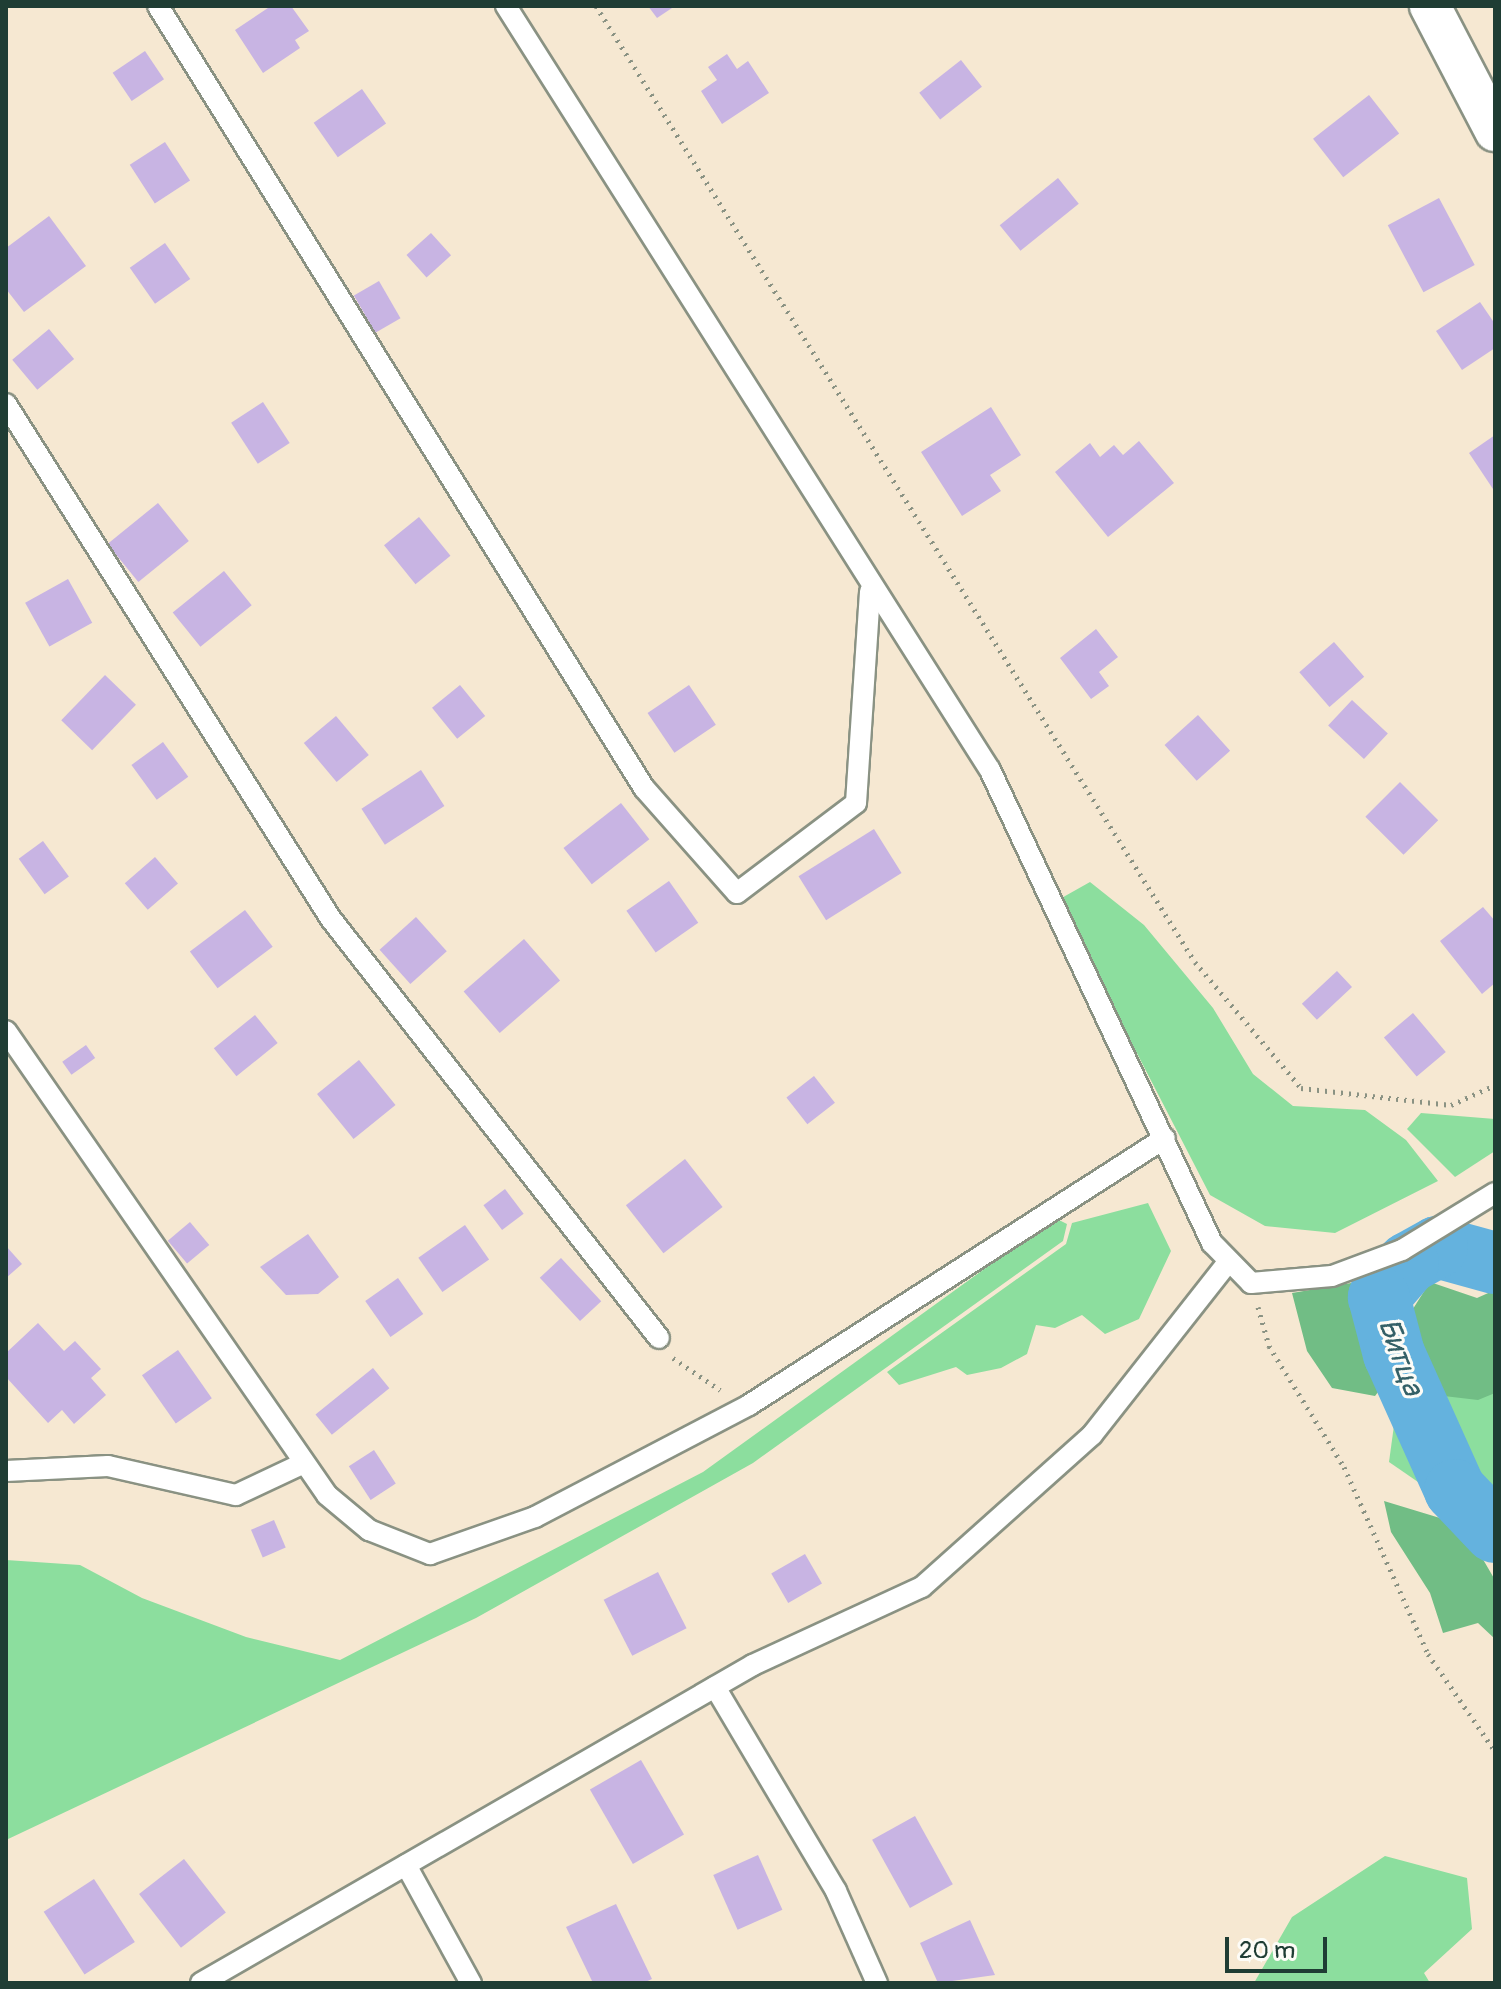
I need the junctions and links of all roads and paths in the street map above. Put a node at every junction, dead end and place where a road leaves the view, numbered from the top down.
1 (158, 6) edge
2 (506, 6) edge
3 (596, 6) edge
4 (1430, 6) edge
5 (1495, 131) edge
6 (6, 404) edge
7 (870, 591) junction
8 (6, 1031) edge
9 (1495, 1085) edge
10 (1165, 1138) junction
11 (1495, 1193) edge
12 (1229, 1261) junction
13 (1251, 1283) junction
14 (659, 1338) joint
15 (749, 1405) junction
16 (302, 1464) junction
17 (6, 1471) edge
18 (715, 1687) junction
19 (1495, 1751) edge
20 (406, 1865) junction
21 (201, 1983) edge
22 (471, 1983) edge
23 (877, 1983) edge

1 - 7 lane
2 - 7 lane
3 - 9 path
4 - 5 street
6 - 14 lane
7 - 10 lane
8 - 16 lane
10 - 12 lane
10 - 15 lane
11 - 13 lane
12 - 13 lane
12 - 18 lane
13 - 19 path
14 - 15 path
15 - 16 lane
16 - 17 lane
18 - 20 lane
18 - 23 lane
20 - 21 lane
20 - 22 lane

